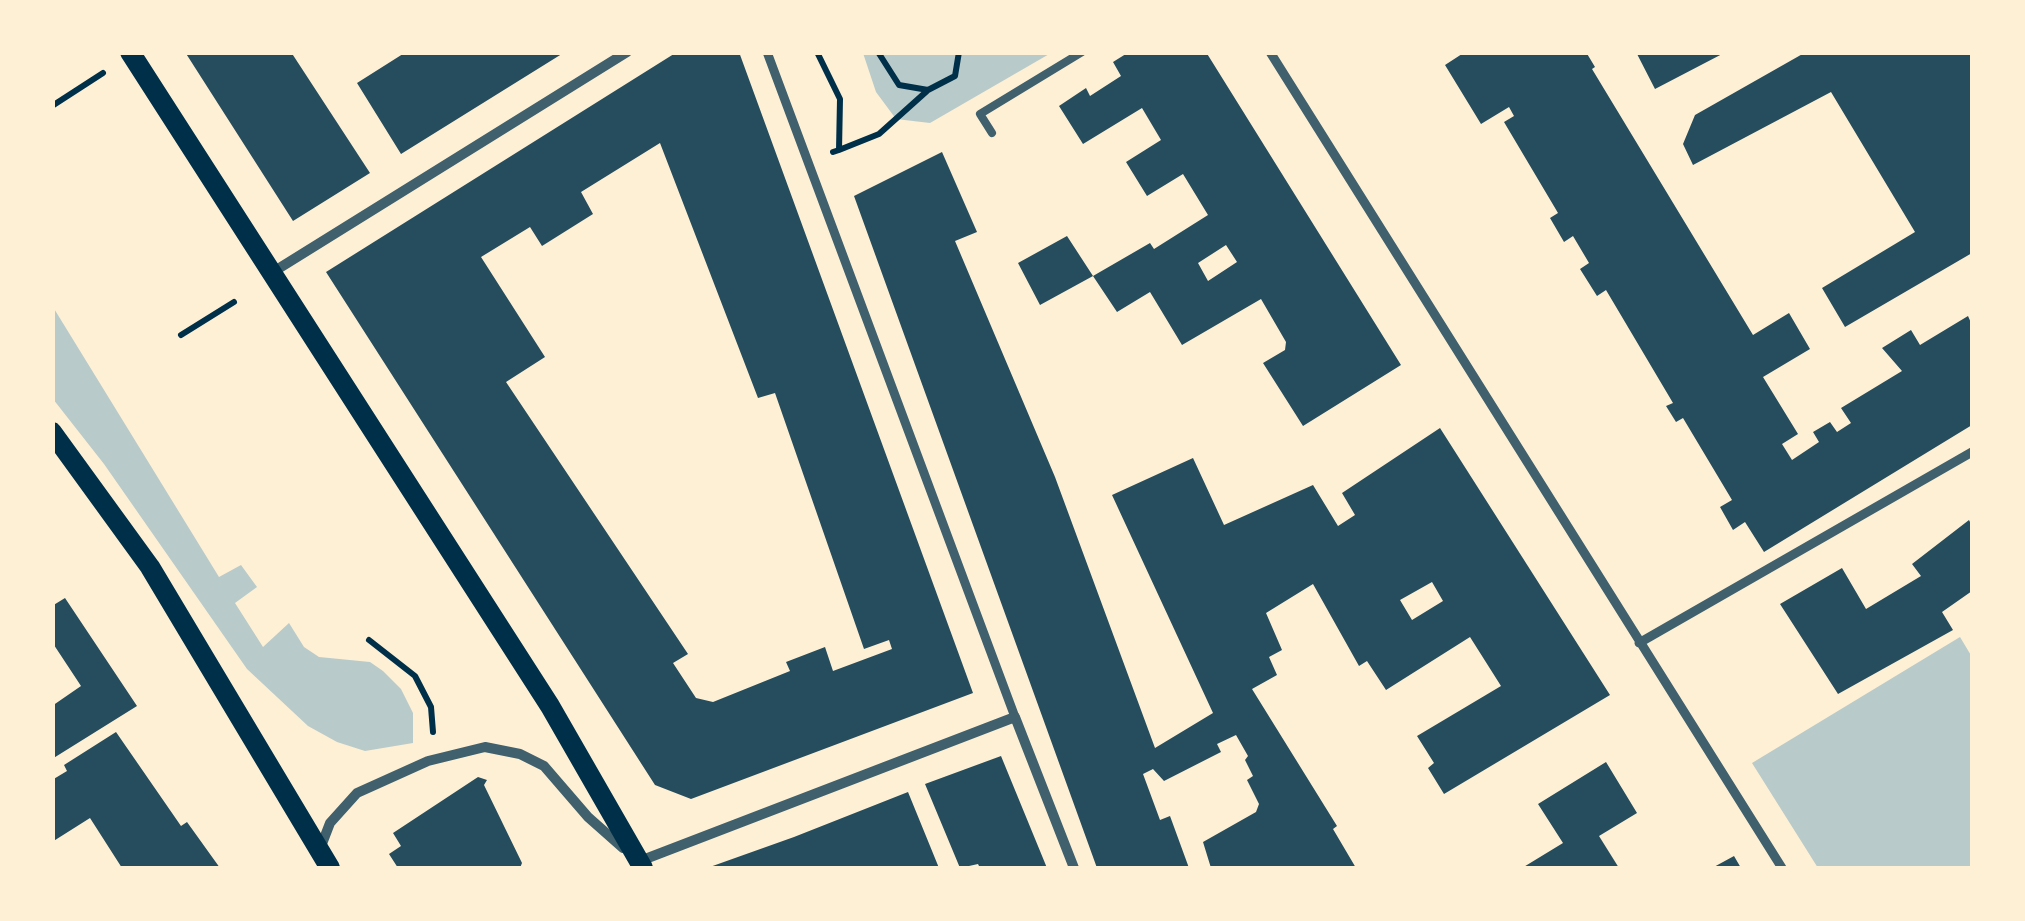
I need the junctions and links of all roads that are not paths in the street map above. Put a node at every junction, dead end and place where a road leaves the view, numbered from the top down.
1 (130, 52) edge
2 (627, 52) edge
3 (767, 52) edge
4 (1082, 52) edge
5 (1270, 52) edge
6 (992, 133) dead end
7 (273, 272) junction
8 (52, 432) edge
9 (1972, 452) edge
10 (1639, 644) junction
11 (1015, 717) junction
12 (325, 859) edge
13 (641, 865) edge
14 (1074, 868) edge
15 (1782, 868) edge

1 - 7 main road
2 - 7 street
3 - 11 street
4 - 6 lane
5 - 10 street
7 - 13 main road
8 - 12 main road
9 - 10 street
10 - 15 street
11 - 13 street
11 - 14 street
12 - 13 street

